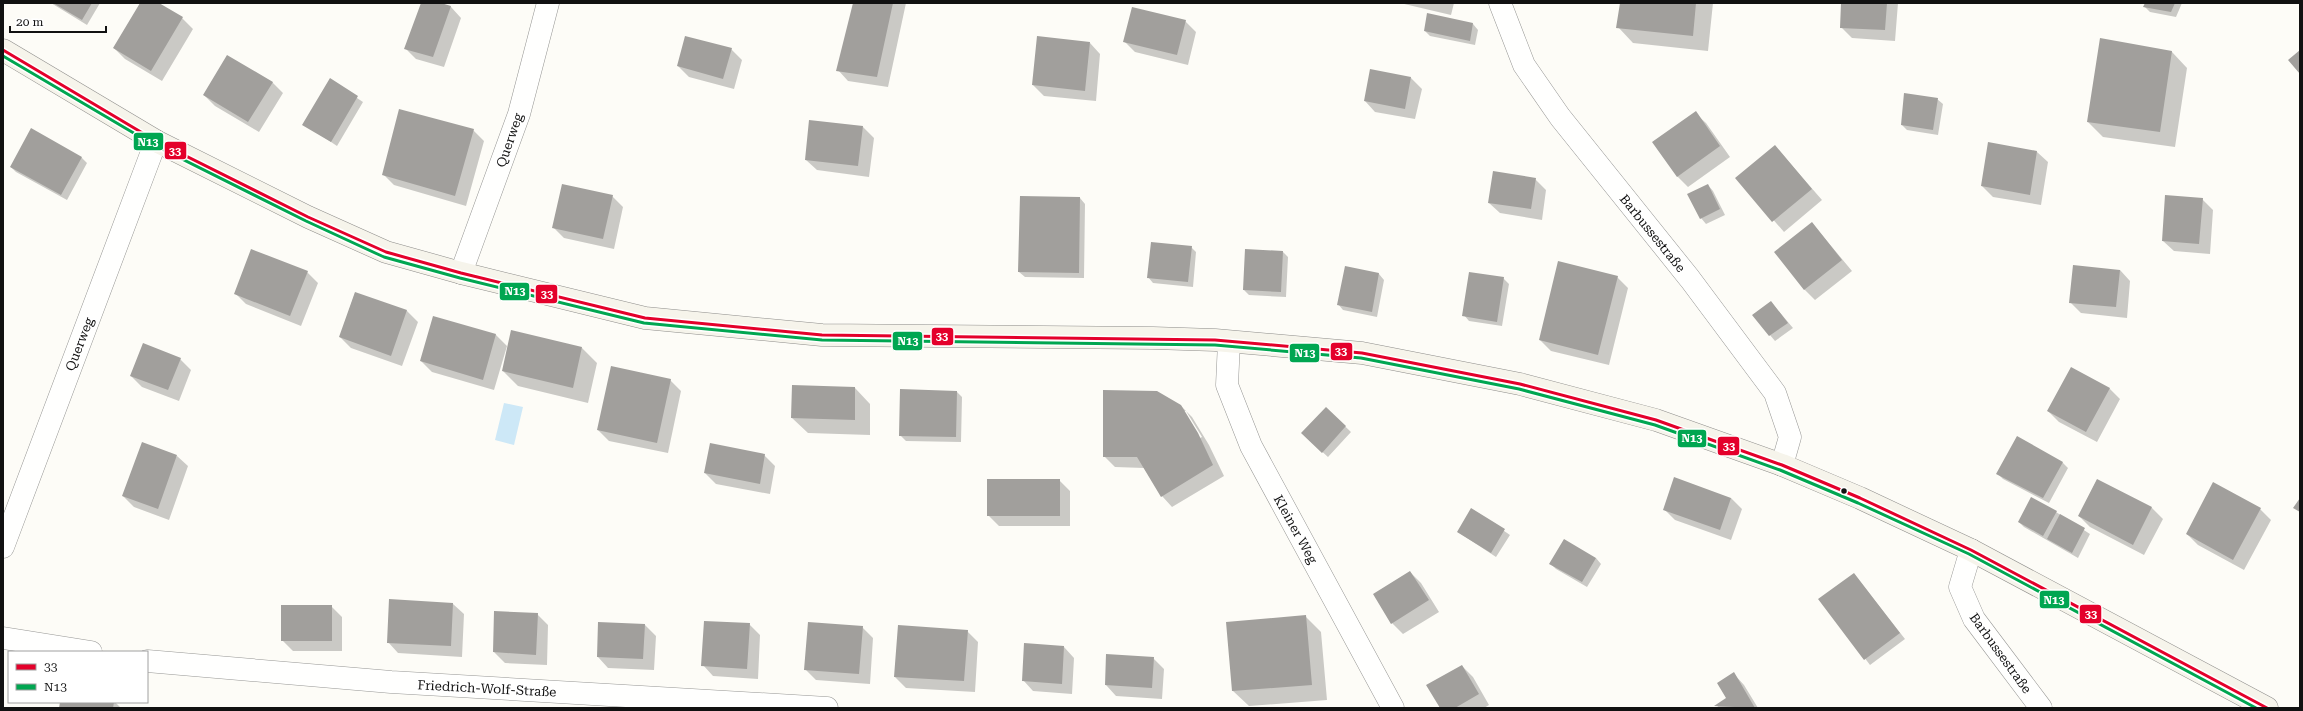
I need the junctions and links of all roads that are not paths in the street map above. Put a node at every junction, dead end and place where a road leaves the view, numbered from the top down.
1 (548, 3) edge
2 (1500, 3) edge
3 (3, 50) edge
4 (156, 141) junction
5 (462, 273) junction
6 (1229, 342) junction
7 (1782, 466) junction
8 (3, 547) edge
9 (1971, 550) junction
10 (3, 638) edge
11 (85, 651) edge
12 (148, 661) edge
13 (827, 708) edge
14 (1393, 708) edge
15 (2041, 708) edge
16 (2267, 708) edge

1 - 5 street, Querweg
2 - 7 street, Barbussestraße
3 - 4 street
4 - 5 street
4 - 8 street, Querweg
5 - 6 street
6 - 7 street
6 - 14 street, Kleiner Weg
7 - 9 street
9 - 15 street, Barbussestraße
9 - 16 street
10 - 11 street
12 - 13 street, Friedrich-Wolf-Straße

